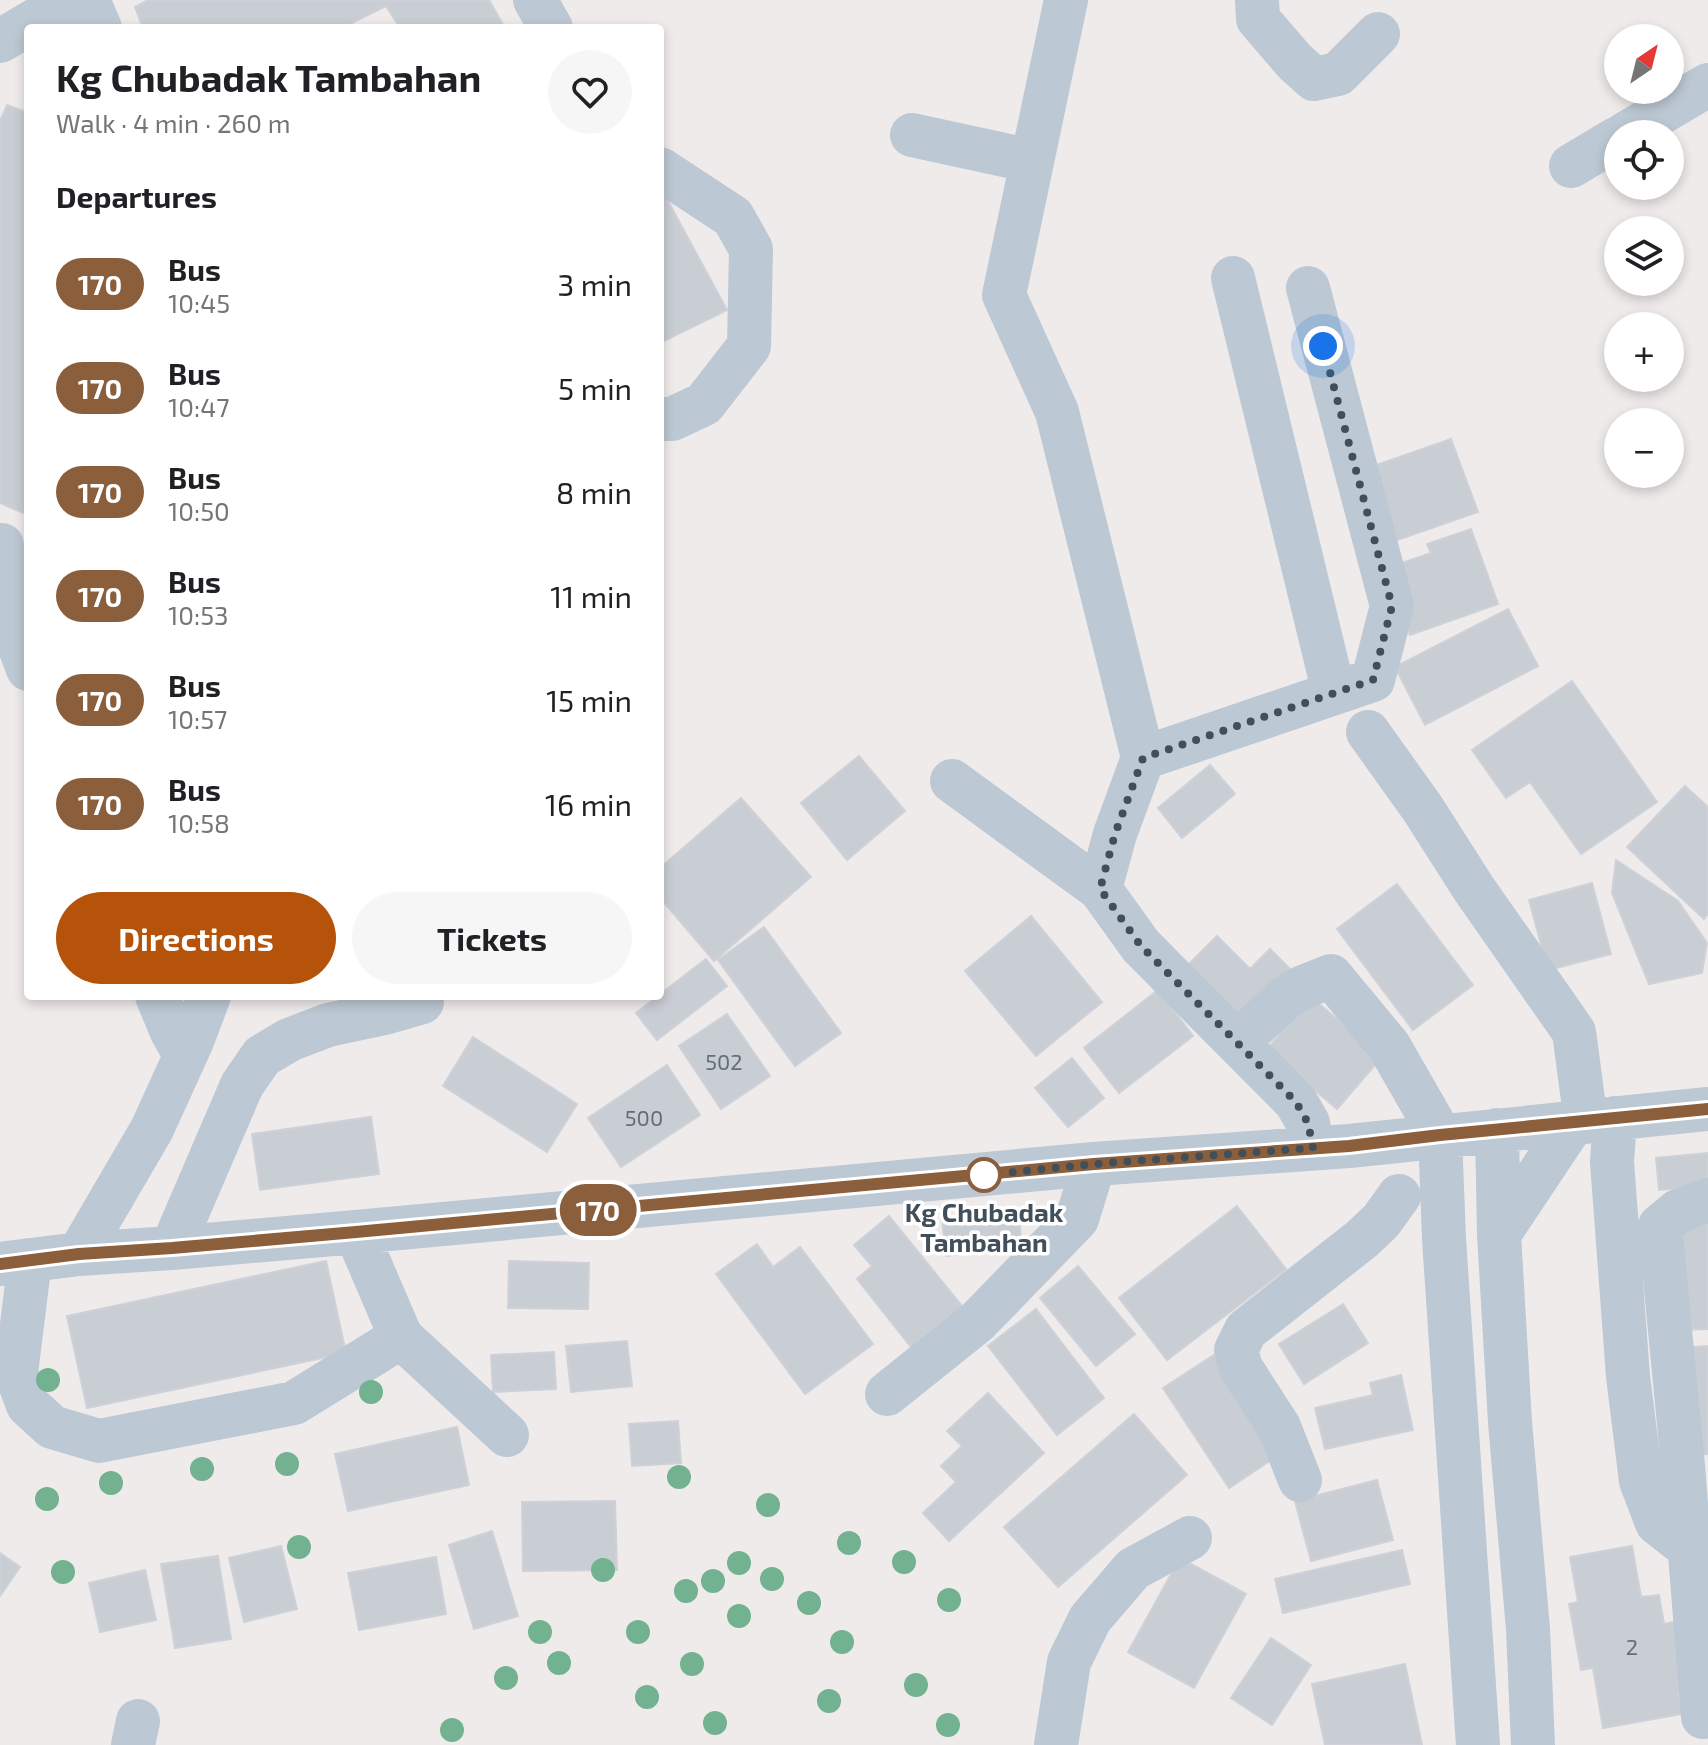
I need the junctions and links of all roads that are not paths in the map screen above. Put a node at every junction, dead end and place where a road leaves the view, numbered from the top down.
1 (70, 0) edge
2 (88, 0) edge
3 (535, 0) edge
4 (1066, 0) edge
5 (1257, 0) edge
6 (29, 24) edge
7 (98, 24) edge
8 (549, 24) edge
9 (24, 27) edge
10 (1378, 34) dead end
11 (0, 41) edge
12 (1708, 85) edge
13 (1649, 120) edge
14 (912, 135) dead end
15 (1604, 146) edge
16 (1032, 161) junction
17 (1571, 166) dead end
18 (664, 172) edge
19 (1233, 278) dead end
20 (1308, 288) dead end
21 (664, 419) edge
22 (10, 547) edge
23 (24, 658) edge
24 (1334, 693) junction
25 (1368, 732) dead end
26 (1143, 758) junction
27 (952, 781) dead end
28 (1100, 889) junction
29 (159, 1000) edge
30 (207, 1000) edge
31 (422, 1002) dead end
32 (1238, 1042) junction
33 (185, 1055) junction
34 (1708, 1109) edge
35 (1591, 1121) junction
36 (1497, 1130) junction
37 (1440, 1135) junction
38 (1331, 1147) junction
39 (1094, 1164) junction
40 (1399, 1196) junction
41 (1708, 1200) edge
42 (356, 1232) junction
43 (1499, 1234) junction
44 (1444, 1239) junction
45 (172, 1248) junction
46 (79, 1254) junction
47 (9, 1262) edge
48 (401, 1337) junction
49 (8, 1379) edge
50 (887, 1394) dead end
51 (507, 1435) dead end
52 (1696, 1465) edge
53 (1300, 1480) dead end
54 (1190, 1538) dead end
55 (1689, 1548) junction
56 (1703, 1717) dead end
57 (1056, 1745) edge
58 (1478, 1745) edge
59 (1533, 1745) edge

1 - 6 street
2 - 7 street
3 - 8 street
4 - 16 street
5 - 10 street
9 - 11 street
12 - 13 street
14 - 16 street
15 - 17 street
16 - 26 street
18 - 21 street
19 - 24 street
20 - 24 street
22 - 23 street
24 - 26 street
25 - 35 street
26 - 28 street
27 - 28 street
28 - 32 street
29 - 33 street
30 - 33 street
31 - 45 street
32 - 37 street
32 - 38 street
33 - 46 street
34 - 35 street
35 - 36 street
35 - 43 street
35 - 55 street
36 - 37 street
36 - 43 street
37 - 38 street
37 - 44 street
38 - 39 street
38 - 40 street
39 - 42 street
39 - 50 street
40 - 44 street
40 - 53 street
41 - 52 street
42 - 45 street
42 - 48 street
43 - 59 street
44 - 58 street
45 - 46 street
46 - 47 street
47 - 49 street
48 - 49 street
48 - 51 street
52 - 55 street
54 - 57 street
55 - 56 street

